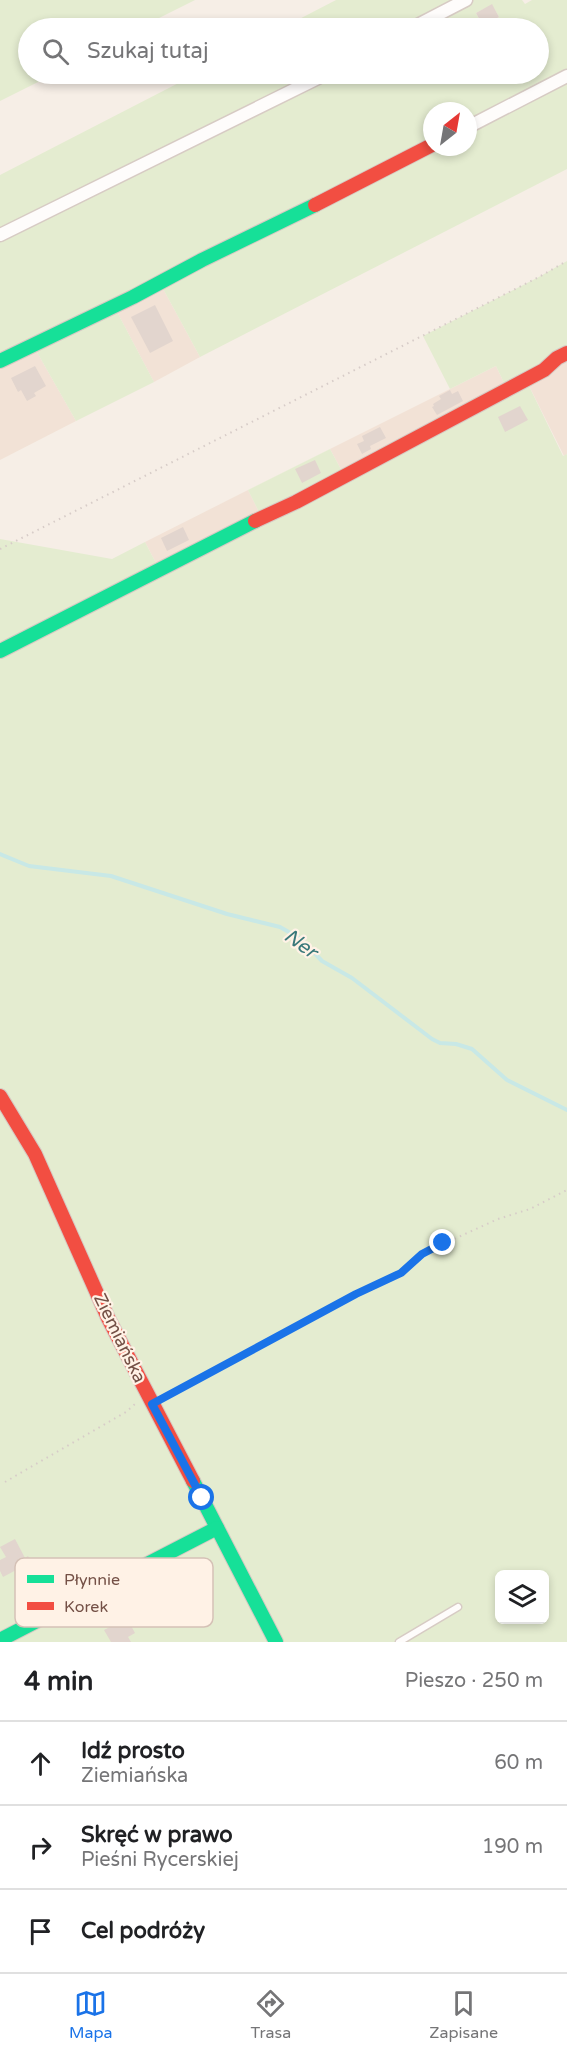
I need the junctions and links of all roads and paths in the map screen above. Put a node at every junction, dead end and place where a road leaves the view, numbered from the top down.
1 (466, 0) edge
2 (431, 18) edge
3 (567, 76) edge
4 (306, 84) edge
5 (477, 122) edge
6 (423, 150) edge
7 (0, 235) edge
8 (567, 261) edge
9 (567, 353) edge
10 (0, 361) edge
11 (0, 549) edge
12 (0, 651) edge
13 (0, 1096) edge
14 (567, 1190) edge
15 (144, 1387) junction
16 (152, 1404) junction
17 (5, 1482) dead end
18 (217, 1528) junction
19 (159, 1558) edge
20 (458, 1607) dead end
21 (25, 1627) edge
22 (0, 1640) edge
23 (276, 1642) edge
24 (399, 1642) edge

1 - 2 street
3 - 5 street
4 - 7 street
6 - 10 street
8 - 11 path
9 - 12 street
13 - 15 street, Ziemiańska
14 - 16 path
15 - 16 street, Ziemiańska
15 - 17 path
16 - 18 street, Ziemiańska
18 - 19 street
18 - 23 street, Ziemiańska
20 - 24 lane
21 - 22 street

